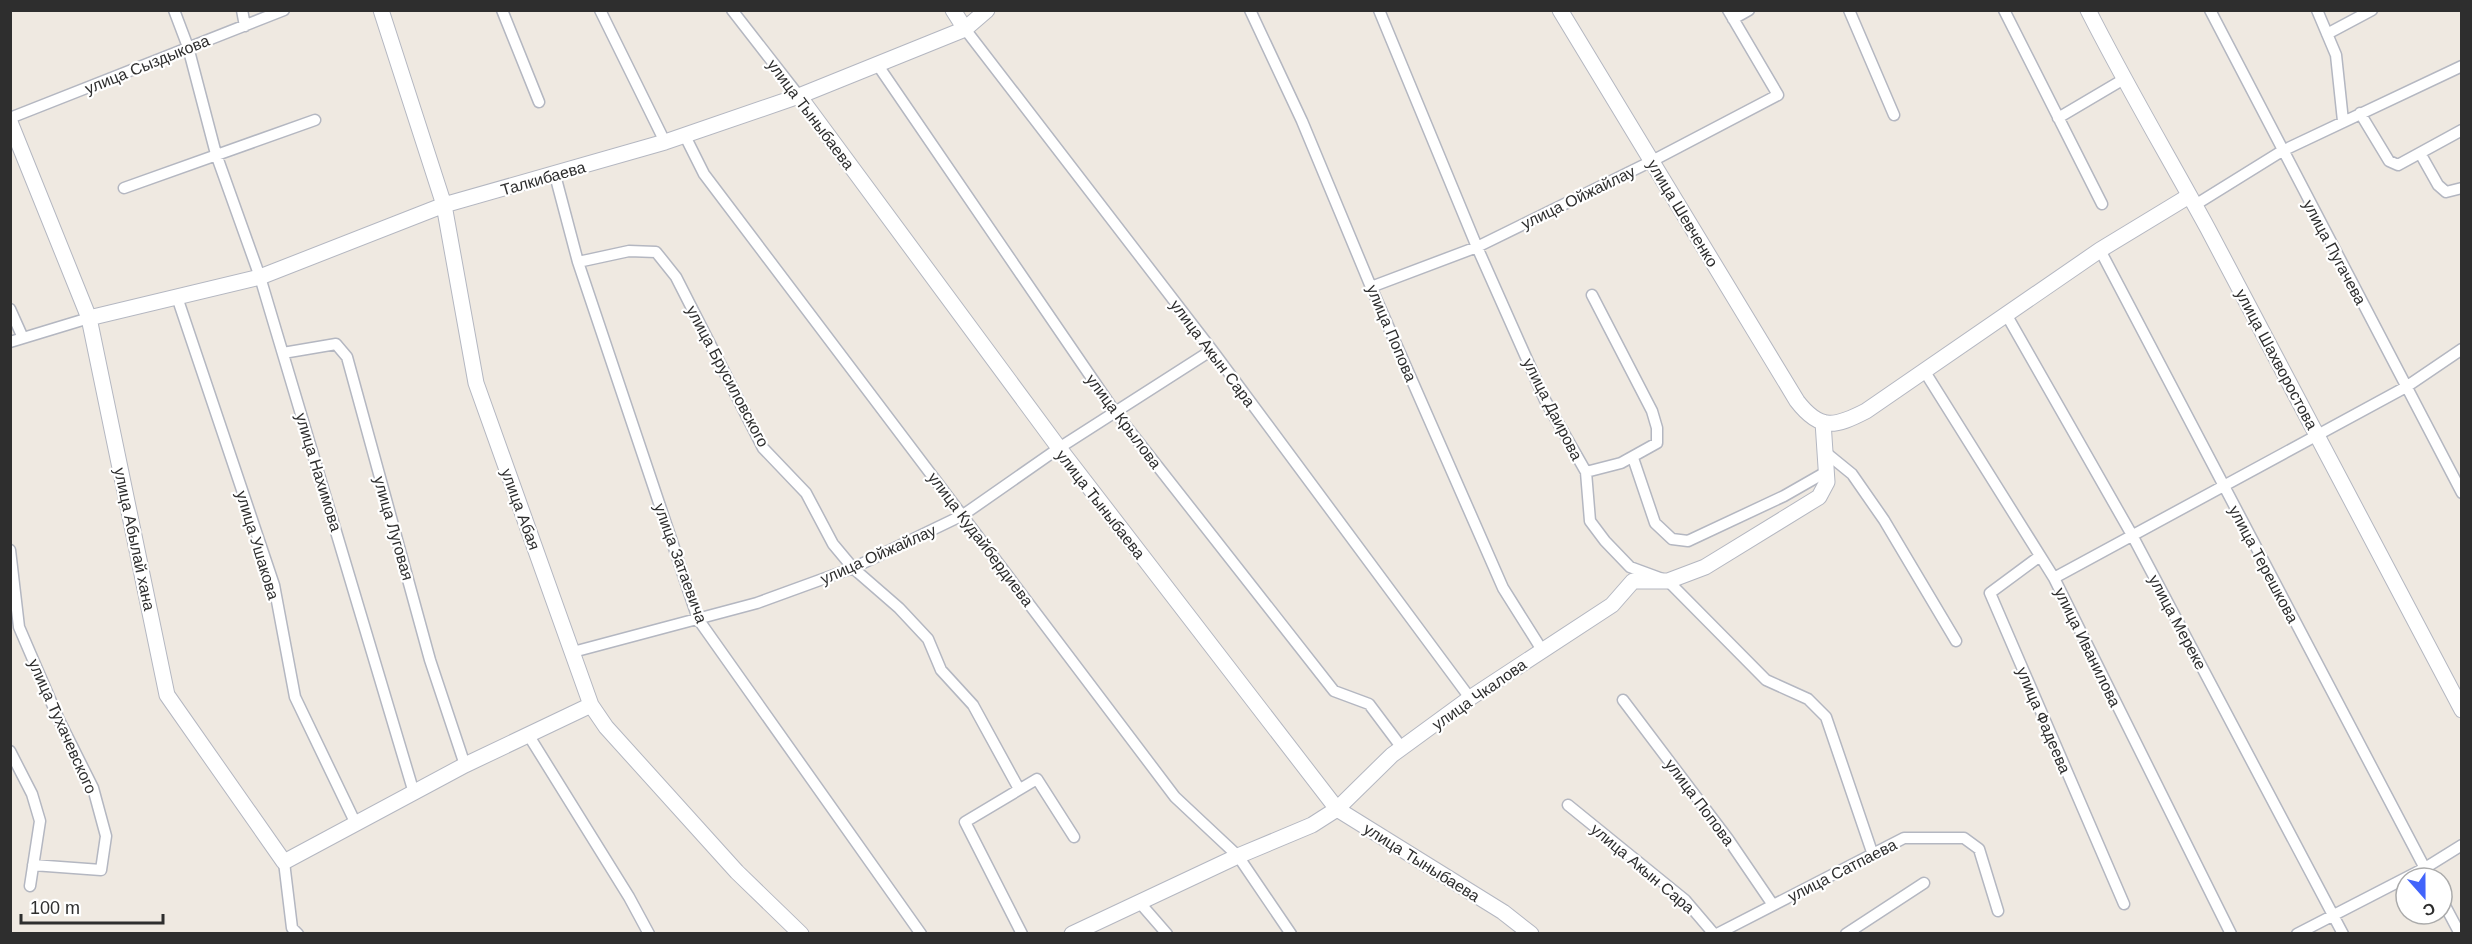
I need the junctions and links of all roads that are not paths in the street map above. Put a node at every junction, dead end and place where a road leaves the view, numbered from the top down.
1 (174, 10) edge
2 (242, 10) edge
3 (284, 10) edge
4 (381, 10) edge
5 (502, 10) edge
6 (600, 10) edge
7 (732, 10) edge
8 (953, 10) edge
9 (987, 10) edge
10 (1250, 10) edge
11 (1379, 10) edge
12 (1560, 10) edge
13 (1749, 10) edge
14 (1849, 10) edge
15 (2004, 10) edge
16 (2088, 10) edge
17 (2210, 10) edge
18 (2317, 10) edge
19 (2372, 10) edge
20 (1731, 15) edge
21 (245, 26) junction
22 (965, 29) junction
23 (2327, 34) junction
24 (188, 47) junction
25 (877, 64) junction
26 (2462, 66) edge
27 (2124, 80) junction
28 (799, 96) junction
29 (539, 102) dead end
30 (2360, 113) junction
31 (1894, 115) dead end
32 (2058, 118) junction
33 (10, 120) edge
34 (315, 120) dead end
35 (2343, 121) junction
36 (2462, 130) edge
37 (684, 134) junction
38 (665, 142) junction
39 (2282, 152) junction
40 (2420, 153) junction
41 (216, 154) junction
42 (1652, 161) junction
43 (555, 175) junction
44 (124, 188) dead end
45 (2462, 188) edge
46 (2192, 200) junction
47 (2102, 204) dead end
48 (444, 205) junction
49 (1477, 246) junction
50 (2100, 250) junction
51 (578, 262) junction
52 (260, 277) junction
53 (1371, 286) junction
54 (1592, 295) dead end
55 (177, 297) junction
56 (10, 309) edge
57 (2006, 314) junction
58 (89, 318) junction
59 (23, 338) junction
60 (10, 342) edge
61 (2462, 349) edge
62 (1212, 350) junction
63 (283, 353) junction
64 (1925, 372) junction
65 (2406, 387) junction
66 (1114, 412) junction
67 (1823, 422) junction
68 (2318, 435) junction
69 (1059, 448) junction
70 (1825, 452) junction
71 (1633, 458) junction
72 (1586, 472) junction
73 (1826, 472) junction
74 (2224, 488) junction
75 (2462, 493) edge
76 (963, 515) junction
77 (2132, 535) junction
78 (10, 550) edge
79 (2040, 556) junction
80 (853, 568) junction
81 (2054, 578) junction
82 (1668, 581) junction
83 (698, 619) junction
84 (1956, 641) dead end
85 (1542, 650) junction
86 (573, 652) junction
87 (1470, 698) junction
88 (1623, 700) dead end
89 (591, 705) junction
90 (2462, 710) edge
91 (529, 736) junction
92 (1402, 748) junction
93 (10, 751) edge
94 (465, 765) junction
95 (1019, 789) junction
96 (414, 793) junction
97 (1568, 805) dead end
98 (1337, 809) junction
99 (356, 824) junction
100 (1074, 837) dead end
101 (2462, 845) edge
102 (1873, 855) junction
103 (1238, 856) junction
104 (284, 862) junction
105 (33, 865) junction
106 (2424, 866) edge
107 (2436, 866) edge
108 (1924, 883) dead end
109 (30, 886) dead end
110 (2394, 888) edge
111 (1140, 903) junction
112 (2124, 904) dead end
113 (1773, 905) junction
114 (1998, 911) dead end
115 (2333, 914) junction
116 (1098, 929) edge
117 (298, 933) edge
118 (649, 933) edge
119 (801, 933) edge
120 (921, 933) edge
121 (1022, 933) edge
122 (1072, 933) edge
123 (1167, 933) edge
124 (1291, 933) edge
125 (1531, 933) edge
126 (1716, 933) edge
127 (1846, 933) edge
128 (2231, 933) edge
129 (2297, 933) edge
130 (2343, 933) edge

1 - 24 street, улица Нахимова
2 - 21 street
3 - 21 street, улица Сыздыкова
4 - 48 street, улица Абая
5 - 29 street
6 - 38 street
7 - 28 street, улица Тыныбаева
8 - 22 street, улица Акын Сара
9 - 22 street, Талкибаева
10 - 53 street, улица Попова
11 - 49 street, улица Даирова
12 - 42 street, улица Шевченко
13 - 20 street
14 - 31 street
15 - 32 street
16 - 27 street, улица Шахворостова
17 - 39 street, улица Пугачева
18 - 23 street
19 - 23 street
20 - 42 street, улица Ойжайлау
21 - 24 street, улица Сыздыкова
22 - 25 street, Талкибаева
22 - 62 street, улица Акын Сара
23 - 35 street
24 - 33 street, улица Сыздыкова
24 - 41 street, улица Нахимова
25 - 28 street, Талкибаева
25 - 66 street, улица Крылова
26 - 30 street
27 - 32 street
27 - 46 street, улица Шахворостова
28 - 37 street, Талкибаева
28 - 69 street, улица Тыныбаева
30 - 35 street
30 - 40 street
32 - 47 street
33 - 58 street, улица Абылай хана
34 - 41 street
35 - 39 street
36 - 40 street
37 - 38 street, Талкибаева
37 - 76 street, улица Кудайбердиева
38 - 43 street, Талкибаева
39 - 46 street
39 - 65 street, улица Пугачева
40 - 45 street
41 - 44 street
41 - 52 street, улица Нахимова
42 - 49 street, улица Ойжайлау
42 - 67 street, улица Шевченко
43 - 48 street, Талкибаева
43 - 51 street, улица Затаевича
46 - 50 street
46 - 68 street, улица Шахворостова
48 - 52 street, Талкибаева
48 - 86 street, улица Абая
49 - 53 street, улица Ойжайлау
49 - 72 street, улица Даирова
50 - 57 street
50 - 74 street, улица Терешкова
51 - 80 street, улица Брусиловского
51 - 83 street, улица Затаевича
52 - 55 street, Талкибаева
52 - 63 street, улица Нахимова
53 - 85 street, улица Попова
54 - 71 street
55 - 58 street, Талкибаева
55 - 99 street, улица Ушакова
56 - 59 street
57 - 64 street
57 - 77 street, улица Мереке
58 - 59 street
58 - 104 street, улица Абылай хана
59 - 60 street
61 - 65 street
62 - 66 street, улица Ойжайлау
62 - 87 street, улица Акын Сара
63 - 94 street, улица Луговая
63 - 96 street, улица Нахимова
64 - 67 street
64 - 79 street, улица Иванилова
65 - 68 street
65 - 75 street, улица Пугачева
66 - 69 street, улица Ойжайлау
66 - 92 street, улица Крылова
67 - 70 street, улица Чкалова
68 - 74 street
68 - 90 street, улица Шахворостова
69 - 76 street, улица Ойжайлау
69 - 98 street, улица Тыныбаева
70 - 73 street, улица Чкалова
70 - 84 street
71 - 72 street
71 - 73 street
72 - 82 street, улица Даирова
73 - 82 street, улица Чкалова
74 - 77 street
74 - 106 street, улица Терешкова
76 - 80 street, улица Ойжайлау
76 - 103 street, улица Кудайбердиева
77 - 81 street
77 - 115 street, улица Мереке
78 - 105 street, улица Тухачевского
79 - 81 street, улица Иванилова
79 - 112 street, улица Фадеева
80 - 83 street, улица Ойжайлау
80 - 95 street, улица Брусиловского
81 - 128 street, улица Иванилова
82 - 85 street, улица Чкалова
82 - 102 street, улица Даирова
83 - 86 street, улица Ойжайлау
83 - 120 street, улица Затаевича
85 - 87 street, улица Чкалова
86 - 89 street, улица Абая
87 - 92 street, улица Чкалова
88 - 113 street, улица Попова
89 - 91 street
89 - 119 street, улица Абая
91 - 94 street
91 - 118 street
92 - 98 street, улица Чкалова
93 - 105 street
94 - 96 street
95 - 100 street
95 - 121 street
96 - 99 street
97 - 126 street, улица Акын Сара
98 - 103 street, улица Чкалова
98 - 125 street, улица Тыныбаева
99 - 104 street
101 - 107 street
102 - 113 street, улица Сатпаева
102 - 114 street, улица Сатпаева
103 - 111 street, улица Чкалова
103 - 124 street, улица Кудайбердиева
104 - 117 street, улица Абылай хана
105 - 109 street
108 - 127 street
110 - 115 street
111 - 116 street, улица Чкалова
111 - 123 street
113 - 126 street, улица Сатпаева
115 - 129 street
115 - 130 street, улица Мереке
116 - 122 street, улица Чкалова

